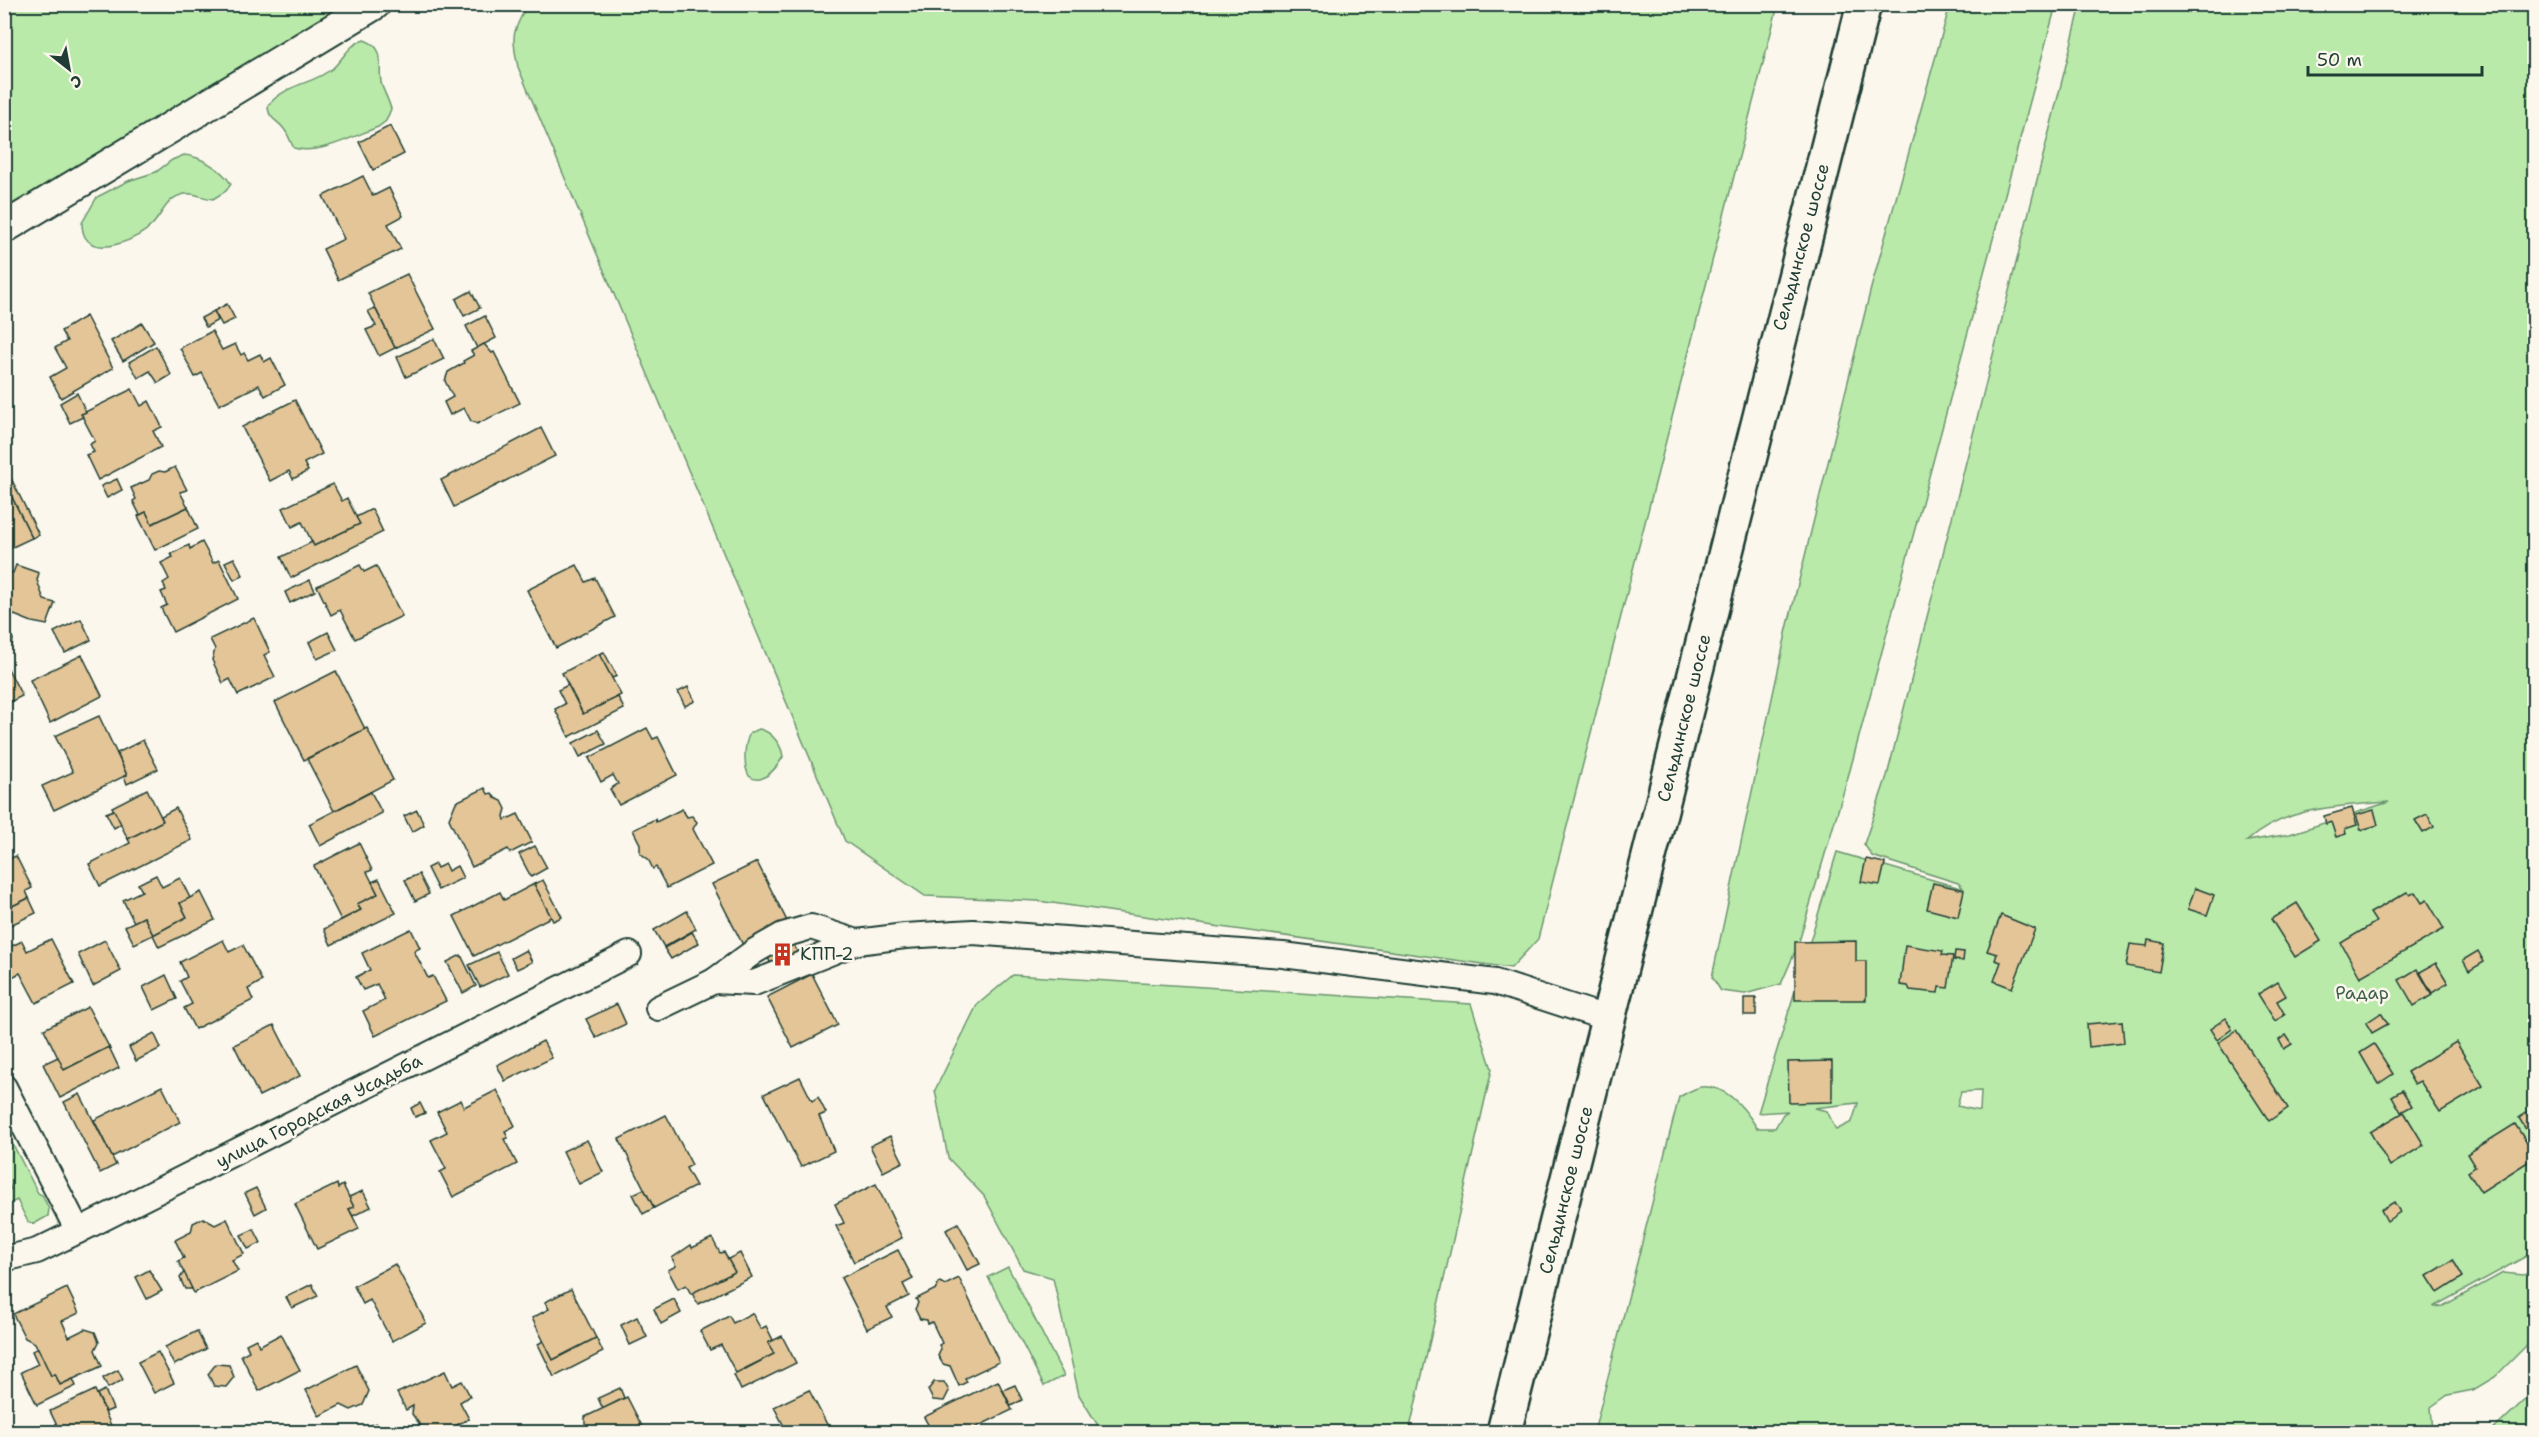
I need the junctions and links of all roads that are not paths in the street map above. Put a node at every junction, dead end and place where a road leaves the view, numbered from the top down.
1 (375, 4) edge
2 (1864, 4) edge
3 (4, 228) edge
4 (856, 942) junction
5 (629, 954) dead end
6 (714, 981) junction
7 (658, 1008) dead end
8 (1610, 1019) junction
9 (4, 1087) edge
10 (78, 1231) junction
11 (4, 1259) edge
12 (1504, 1432) edge

1 - 3 street
2 - 8 main road, Сельдинское шоссе
4 - 6 street
4 - 6 street
4 - 8 street
5 - 10 street, улица Городская Усадьба
6 - 7 street
8 - 12 main road, Сельдинское шоссе
9 - 10 street
10 - 11 street, улица Городская Усадьба

